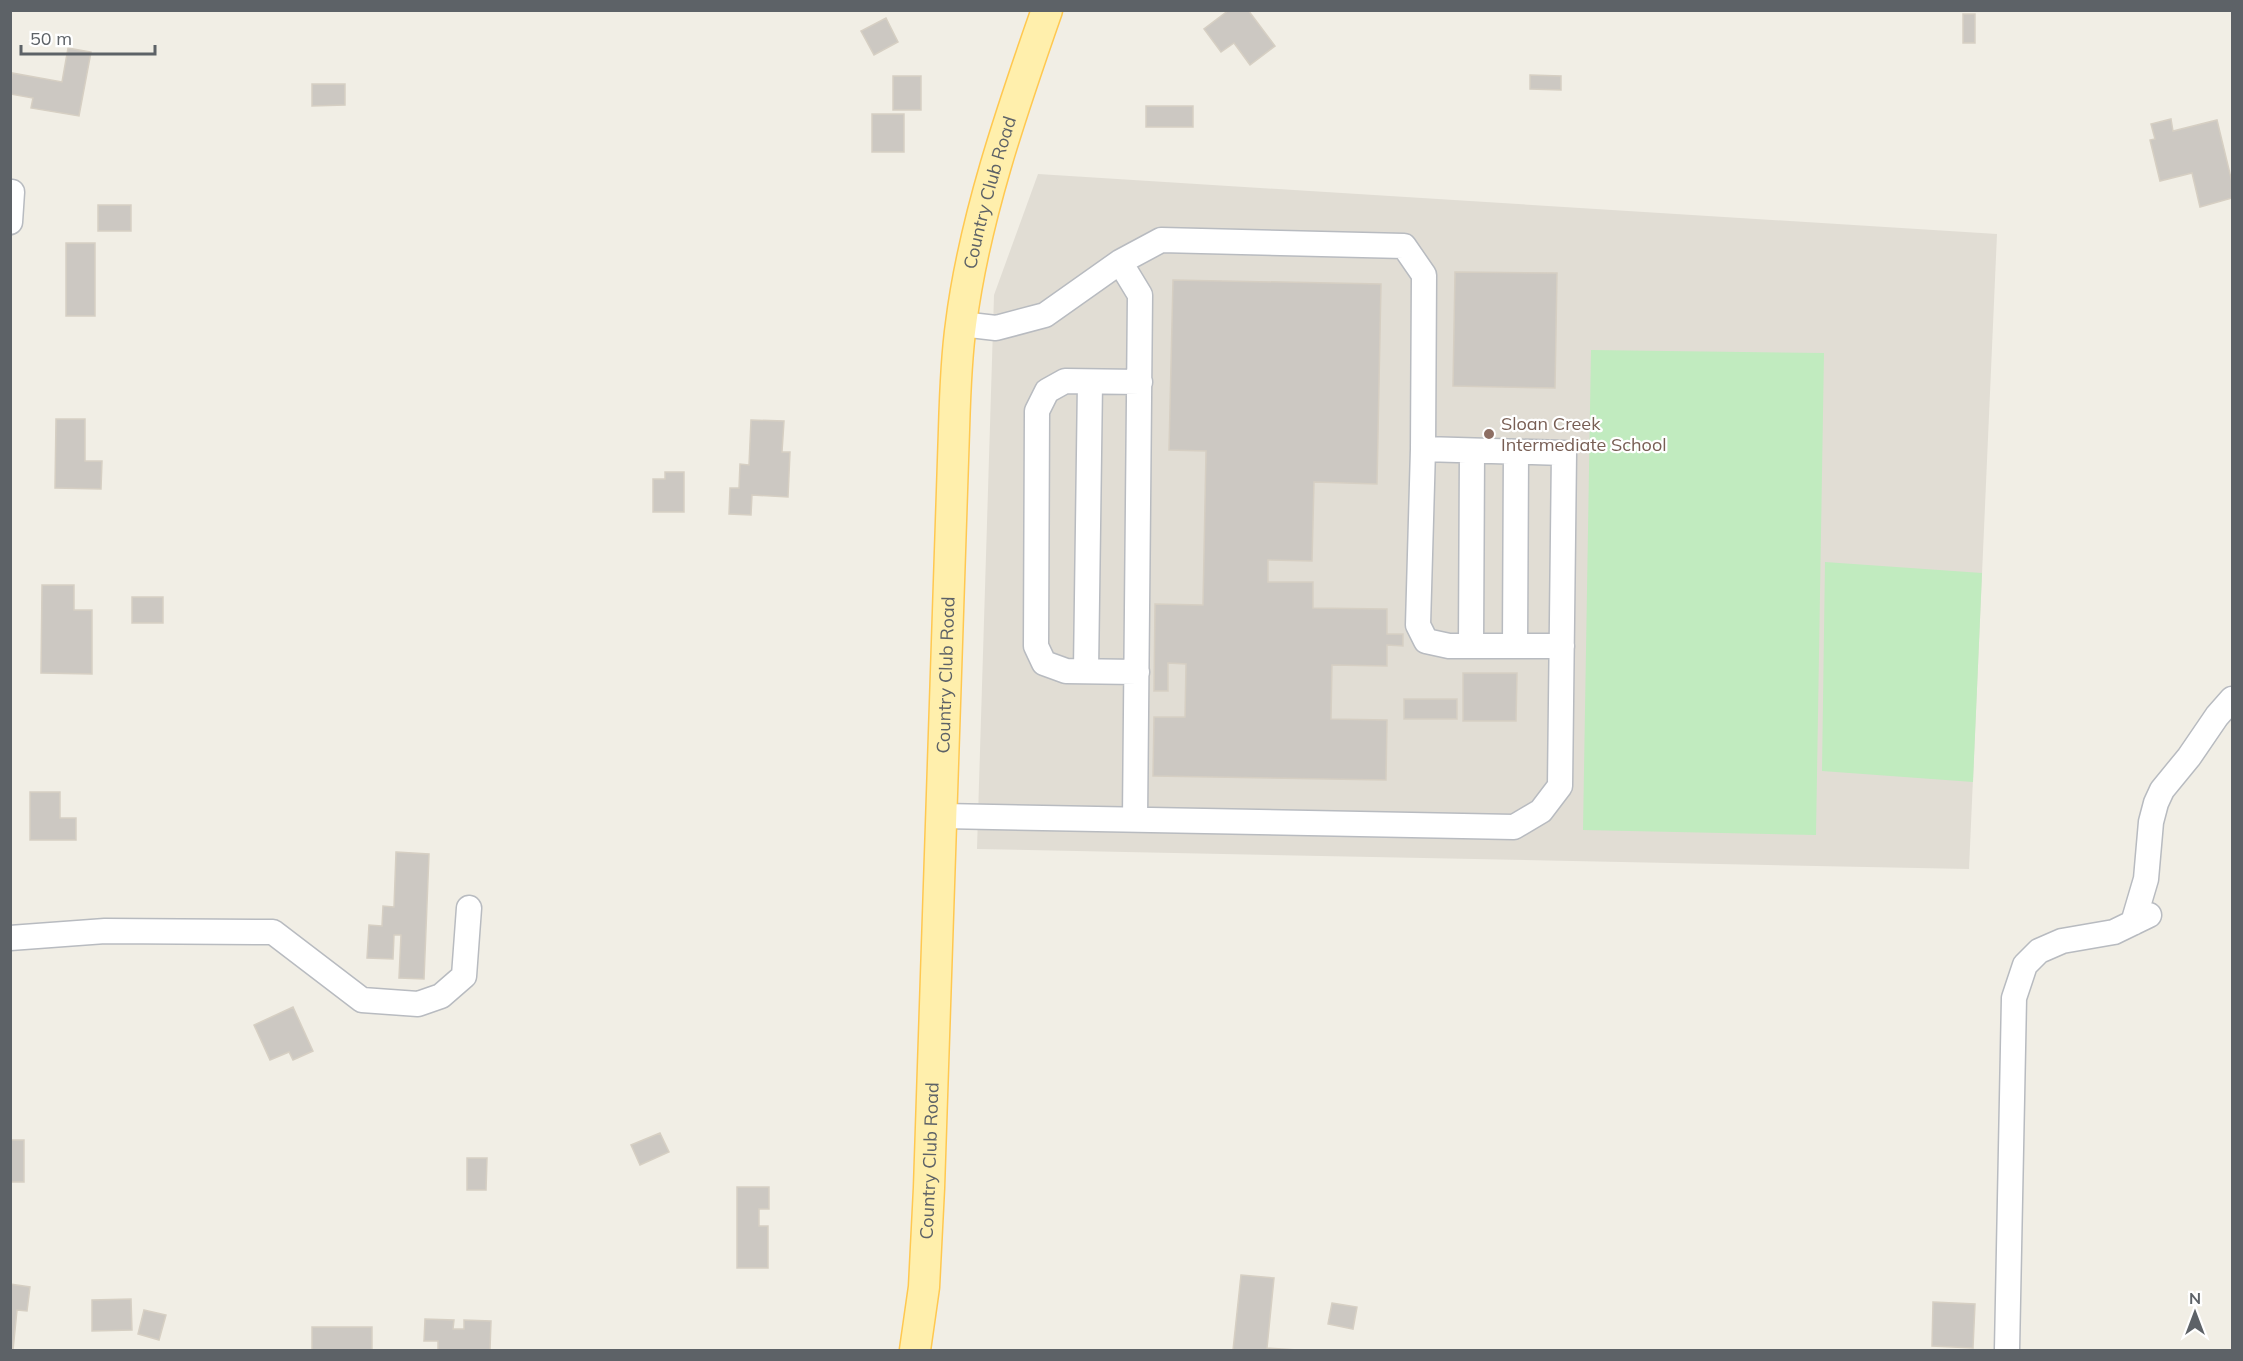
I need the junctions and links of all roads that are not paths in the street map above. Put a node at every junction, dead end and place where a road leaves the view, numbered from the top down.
1 (1047, 10) edge
2 (12, 192) edge
3 (10, 222) edge
4 (1120, 262) junction
5 (961, 324) junction
6 (1090, 382) junction
7 (1140, 382) junction
8 (1423, 449) junction
9 (1472, 451) junction
10 (1516, 452) junction
11 (1471, 646) junction
12 (1515, 646) junction
13 (1562, 646) junction
14 (1086, 671) junction
15 (1137, 672) junction
16 (2232, 699) edge
17 (943, 816) junction
18 (1135, 819) junction
19 (469, 908) dead end
20 (10, 938) edge
21 (915, 1350) edge
22 (2007, 1350) edge

1 - 5 main road, Country Club Road
2 - 3 street
4 - 5 street
4 - 7 street
4 - 8 street
5 - 17 main road, Country Club Road
6 - 7 street
6 - 14 street
6 - 14 street
7 - 15 street
8 - 9 street
8 - 11 street
9 - 10 street
9 - 11 street
10 - 12 street
10 - 13 street
11 - 12 street
12 - 13 street
13 - 18 street
14 - 15 street
15 - 18 street
16 - 22 street
17 - 18 street
17 - 21 main road, Country Club Road
19 - 20 street

